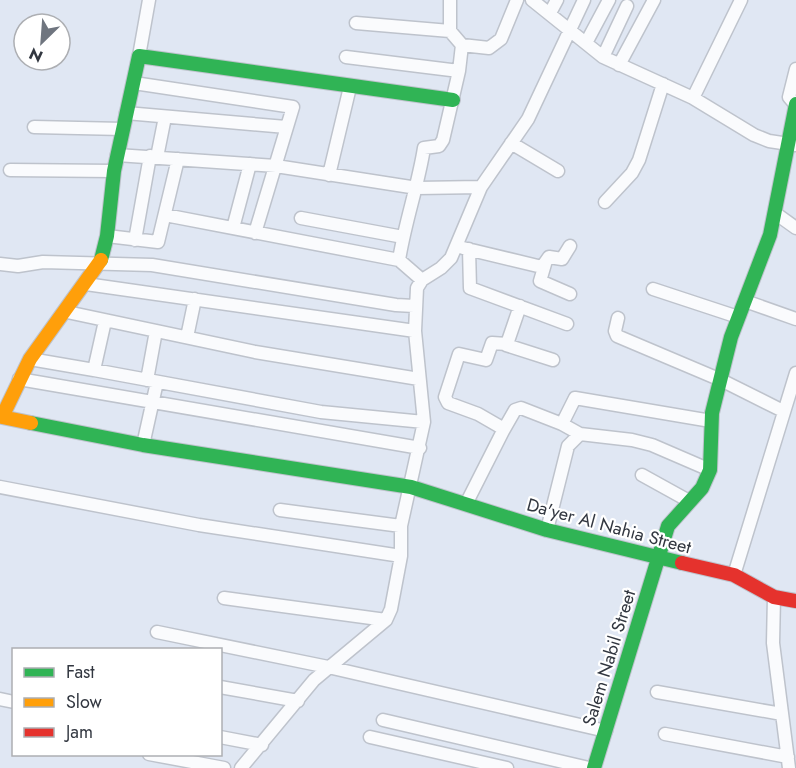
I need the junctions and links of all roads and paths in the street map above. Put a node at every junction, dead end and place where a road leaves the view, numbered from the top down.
1 (149, 0) edge
2 (450, 0) edge
3 (517, 0) edge
4 (532, 0) edge
5 (557, 0) edge
6 (584, 0) edge
7 (609, 0) edge
8 (654, 0) edge
9 (741, 0) edge
10 (627, 6) dead end
11 (550, 13) junction
12 (356, 23) dead end
13 (450, 31) junction
14 (570, 31) junction
15 (586, 44) junction
16 (462, 45) junction
17 (139, 56) junction
18 (346, 57) dead end
19 (603, 57) junction
20 (619, 65) junction
21 (796, 69) edge
22 (459, 71) junction
23 (134, 83) junction
24 (663, 84) junction
25 (350, 87) junction
26 (693, 98) junction
27 (453, 100) junction
28 (795, 104) edge
29 (126, 113) junction
30 (165, 117) junction
31 (34, 127) dead end
32 (286, 127) junction
33 (123, 129) junction
34 (512, 143) junction
35 (792, 144) edge
36 (117, 155) junction
37 (153, 156) junction
38 (178, 159) junction
39 (250, 164) junction
40 (276, 166) junction
41 (10, 170) dead end
42 (114, 171) junction
43 (558, 171) dead end
44 (329, 175) junction
45 (481, 187) junction
46 (417, 188) junction
47 (605, 202) dead end
48 (775, 213) junction
49 (165, 215) junction
50 (301, 218) dead end
51 (232, 228) junction
52 (796, 228) edge
53 (255, 233) junction
54 (107, 236) junction
55 (403, 237) junction
56 (135, 240) junction
57 (570, 246) dead end
58 (464, 248) junction
59 (399, 260) junction
60 (0, 264) edge
61 (100, 264) junction
62 (545, 264) junction
63 (422, 280) junction
64 (86, 284) junction
65 (653, 289) dead end
66 (570, 294) dead end
67 (195, 299) junction
68 (745, 301) junction
69 (414, 306) junction
70 (520, 306) junction
71 (66, 312) junction
72 (738, 317) junction
73 (618, 318) dead end
74 (796, 319) edge
75 (105, 321) junction
76 (567, 324) dead end
77 (156, 331) junction
78 (415, 331) junction
79 (187, 337) junction
80 (506, 345) junction
81 (30, 359) junction
82 (553, 360) dead end
83 (94, 370) junction
84 (796, 373) edge
85 (19, 379) junction
86 (419, 380) junction
87 (721, 380) junction
88 (152, 381) junction
89 (154, 403) junction
90 (783, 411) junction
91 (321, 412) junction
92 (1, 420) edge
93 (711, 421) junction
94 (424, 422) junction
95 (562, 424) junction
96 (315, 430) junction
97 (503, 430) junction
98 (580, 434) junction
99 (144, 445) junction
100 (420, 448) junction
101 (710, 470) junction
102 (642, 475) dead end
103 (0, 487) edge
104 (411, 487) junction
105 (689, 501) junction
106 (466, 504) junction
107 (280, 510) dead end
108 (401, 526) junction
109 (547, 530) junction
110 (401, 556) junction
111 (657, 558) junction
112 (734, 575) junction
113 (774, 597) junction
114 (224, 598) dead end
115 (796, 601) edge
116 (386, 620) junction
117 (157, 632) dead end
118 (328, 667) junction
119 (222, 687) edge
120 (657, 692) dead end
121 (298, 701) junction
122 (782, 714) junction
123 (383, 720) dead end
124 (606, 731) junction
125 (665, 734) dead end
126 (222, 737) edge
127 (370, 737) dead end
128 (262, 745) junction
129 (160, 756) edge
130 (788, 762) edge
131 (224, 768) edge
132 (241, 768) edge
133 (507, 768) edge
134 (590, 768) edge
135 (594, 768) edge

1 - 17 street
2 - 13 street
3 - 16 street
4 - 11 street
5 - 11 street
6 - 14 street
7 - 15 street
8 - 20 street
9 - 26 street
10 - 19 street
11 - 14 street
12 - 13 street
13 - 16 street
14 - 15 street
14 - 34 street
15 - 19 street
16 - 22 street
17 - 23 street
17 - 25 street
18 - 22 street
19 - 20 street
20 - 24 street
21 - 28 street
22 - 27 street
23 - 29 street
23 - 32 street
24 - 26 street
24 - 47 street
25 - 27 street
25 - 44 street
26 - 35 street
27 - 46 street
28 - 35 street
29 - 30 street
29 - 33 street
30 - 32 street
30 - 37 street
31 - 33 street
32 - 40 street
33 - 36 street
34 - 43 street
34 - 45 street
35 - 48 street
36 - 37 street
36 - 42 street
37 - 38 street
37 - 56 street
38 - 39 street
38 - 49 street
39 - 40 street
39 - 51 street
40 - 44 street
40 - 53 street
41 - 42 street
42 - 54 street
44 - 46 street
45 - 46 street
45 - 58 street
46 - 55 street
48 - 52 street
48 - 68 street
49 - 51 street
49 - 56 street
50 - 55 street
51 - 53 street
53 - 59 street
54 - 56 street
54 - 61 street
55 - 59 street
57 - 62 street
58 - 62 street
58 - 63 street
58 - 70 street
59 - 63 street
60 - 61 street
61 - 64 street
61 - 69 street
62 - 66 street
63 - 69 street
64 - 67 street
64 - 71 street
65 - 72 street
67 - 78 street
67 - 79 street
68 - 72 street
68 - 74 street
69 - 78 street
70 - 76 street
70 - 80 street
71 - 75 street
71 - 81 street
72 - 87 street
73 - 87 street
75 - 77 street
75 - 83 street
77 - 79 street
77 - 88 street
78 - 86 street
79 - 86 street
80 - 82 street
80 - 97 street
81 - 83 street
81 - 85 street
83 - 88 street
84 - 90 street
85 - 89 street
85 - 92 street
86 - 94 street
87 - 90 street
87 - 93 street
88 - 89 street
88 - 91 street
89 - 96 street
89 - 99 street
90 - 112 street
91 - 94 street
91 - 96 street
92 - 99 street, Da'yer Al Nahia Street
93 - 95 street
93 - 101 street
94 - 100 street
95 - 97 street
95 - 98 street
96 - 100 street
97 - 106 street
98 - 101 street
98 - 109 street
99 - 104 street, Da'yer Al Nahia Street
100 - 104 street
101 - 105 street, Salem Nabil Street
102 - 105 street
103 - 110 street
104 - 106 street, Da'yer Al Nahia Street
104 - 108 street
105 - 111 street, Salem Nabil Street
106 - 109 street, Da'yer Al Nahia Street
107 - 108 street
108 - 110 street
109 - 111 street, Da'yer Al Nahia Street
110 - 116 street
111 - 112 street, Da'yer Al Nahia Street
111 - 124 street, Salem Nabil Street
112 - 113 street, Da'yer Al Nahia Street
113 - 115 street, Da'yer Al Nahia Street
113 - 122 street
114 - 116 street
116 - 118 street
117 - 118 street
118 - 121 street
118 - 124 street
119 - 121 street
120 - 122 street
121 - 128 street
122 - 130 street
123 - 134 street
124 - 135 street, Salem Nabil Street
125 - 130 street
126 - 128 street
127 - 133 street
128 - 132 street
129 - 131 street

